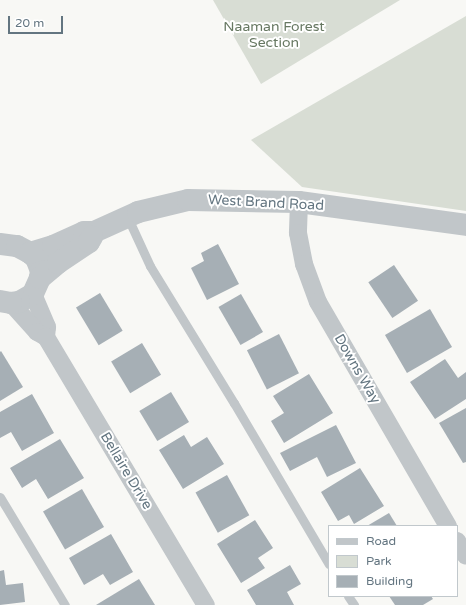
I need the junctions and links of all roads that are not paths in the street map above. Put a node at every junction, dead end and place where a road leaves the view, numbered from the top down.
1 (299, 202) junction
2 (127, 216) junction
3 (466, 225) edge
4 (94, 232) junction
5 (3, 242) edge
6 (30, 253) junction
7 (36, 286) junction
8 (6, 302) edge
9 (46, 337) junction
10 (0, 497) edge
11 (447, 525) edge
12 (458, 543) edge
13 (466, 556) edge
14 (328, 562) edge
15 (65, 605) edge
16 (206, 605) edge

1 - 2 street, West Brand Road
1 - 3 street, West Brand Road
1 - 11 street, Downs Way
2 - 4 street, West Brand Road
2 - 14 lane
4 - 6 street, West Brand Road
4 - 7 street, West Brand Road
5 - 6 street
6 - 7 street
7 - 8 street, West Brand Road
7 - 9 street, Bellaire Drive
8 - 9 street, Bellaire Drive
9 - 16 street, Bellaire Drive
10 - 15 lane
12 - 13 street

